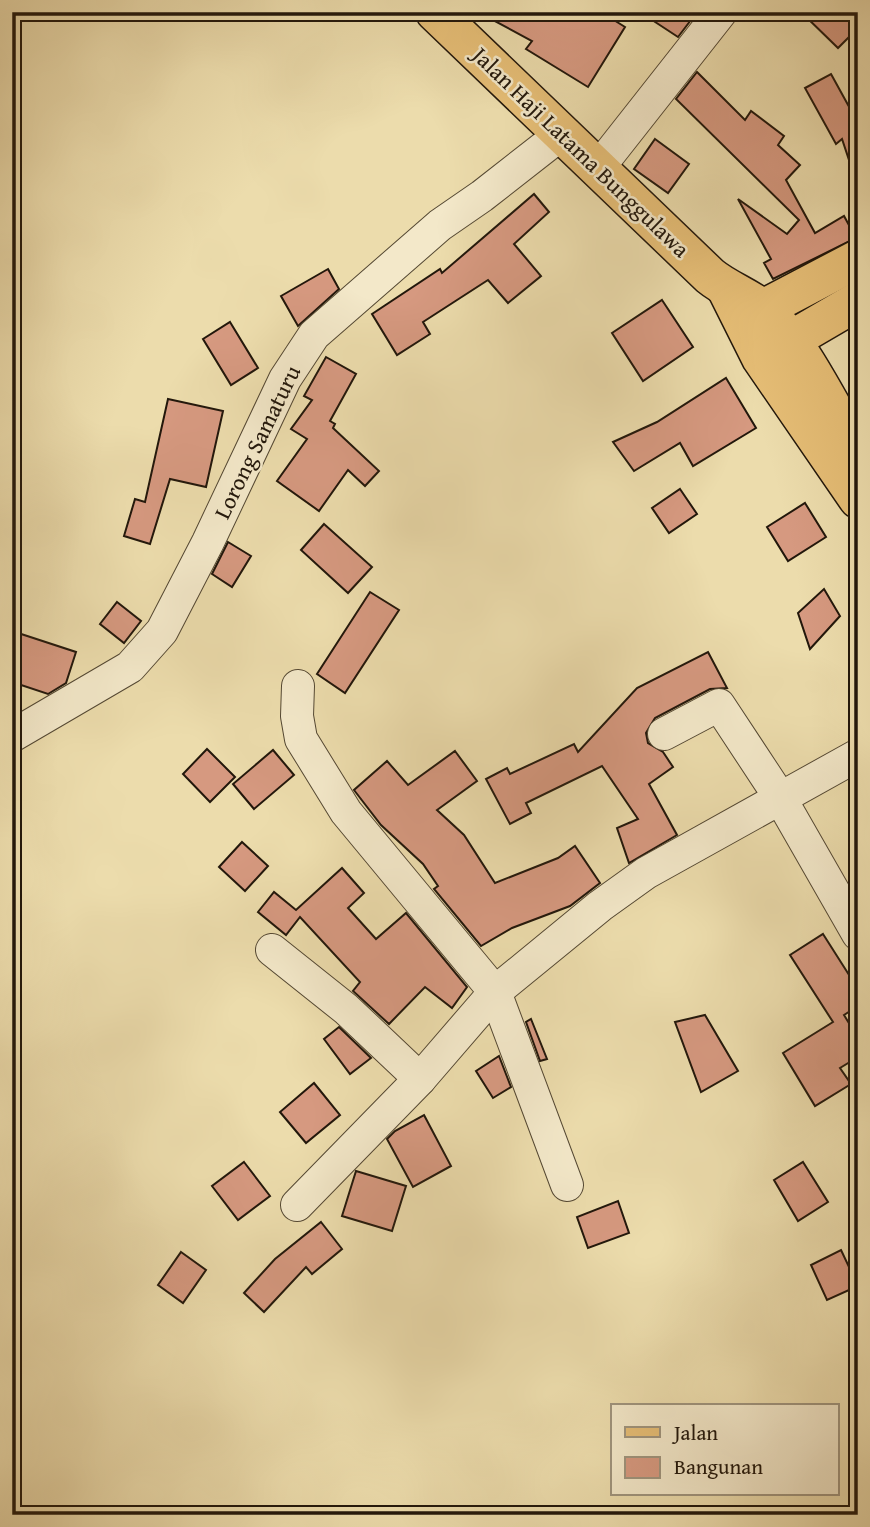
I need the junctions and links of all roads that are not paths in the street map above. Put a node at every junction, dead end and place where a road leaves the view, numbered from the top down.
1 (435, 12) edge
2 (721, 12) edge
3 (560, 135) junction
4 (599, 167) junction
5 (858, 260) edge
6 (858, 301) edge
7 (765, 333) junction
8 (858, 452) edge
9 (858, 499) edge
10 (298, 686) dead end
11 (664, 734) dead end
12 (12, 736) edge
13 (858, 755) edge
14 (779, 796) junction
15 (858, 934) edge
16 (272, 950) dead end
17 (495, 992) junction
18 (420, 1079) junction
19 (568, 1185) dead end
20 (297, 1205) dead end

1 - 3 main road, Jalan Haji Latama Bunggulawa
2 - 4 street
3 - 4 main road, Jalan Haji Latama Bunggulawa
3 - 12 street, Lorong Samaturu
4 - 7 main road, Jalan Haji Latama Bunggulawa
5 - 7 main road
6 - 7 main road
7 - 8 main road
7 - 9 main road
10 - 17 street
11 - 14 street
13 - 14 street
14 - 15 street
14 - 17 street
16 - 18 street
17 - 18 street
17 - 19 street
18 - 20 street

